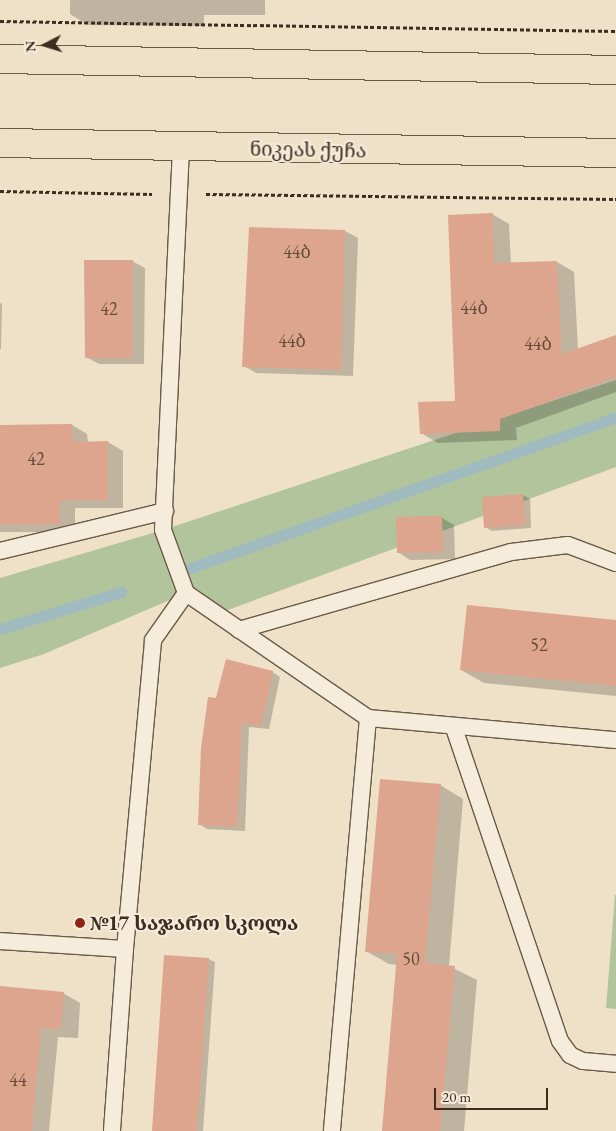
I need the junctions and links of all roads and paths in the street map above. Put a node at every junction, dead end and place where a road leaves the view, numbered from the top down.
1 (0, 21) edge
2 (616, 31) edge
3 (0, 59) edge
4 (616, 70) edge
5 (0, 143) edge
6 (181, 148) junction
7 (616, 153) edge
8 (0, 191) edge
9 (179, 194) junction
10 (616, 199) edge
11 (165, 511) junction
12 (0, 551) edge
13 (616, 564) edge
14 (186, 593) junction
15 (239, 630) junction
16 (368, 718) junction
17 (454, 728) junction
18 (616, 740) edge
19 (0, 941) edge
20 (125, 950) junction
21 (616, 1064) edge
22 (112, 1131) edge
23 (332, 1131) edge

1 - 2 path
3 - 4 main road
5 - 6 main road, ნიკეას ქუჩა
6 - 7 main road, ნიკეას ქუჩა
6 - 9 lane
8 - 9 path
9 - 10 path
9 - 11 lane
11 - 12 lane
11 - 14 lane
13 - 15 lane
14 - 15 lane
14 - 20 lane
15 - 16 lane
16 - 17 lane
16 - 23 lane
17 - 18 lane
17 - 21 lane
19 - 20 lane
20 - 22 lane

